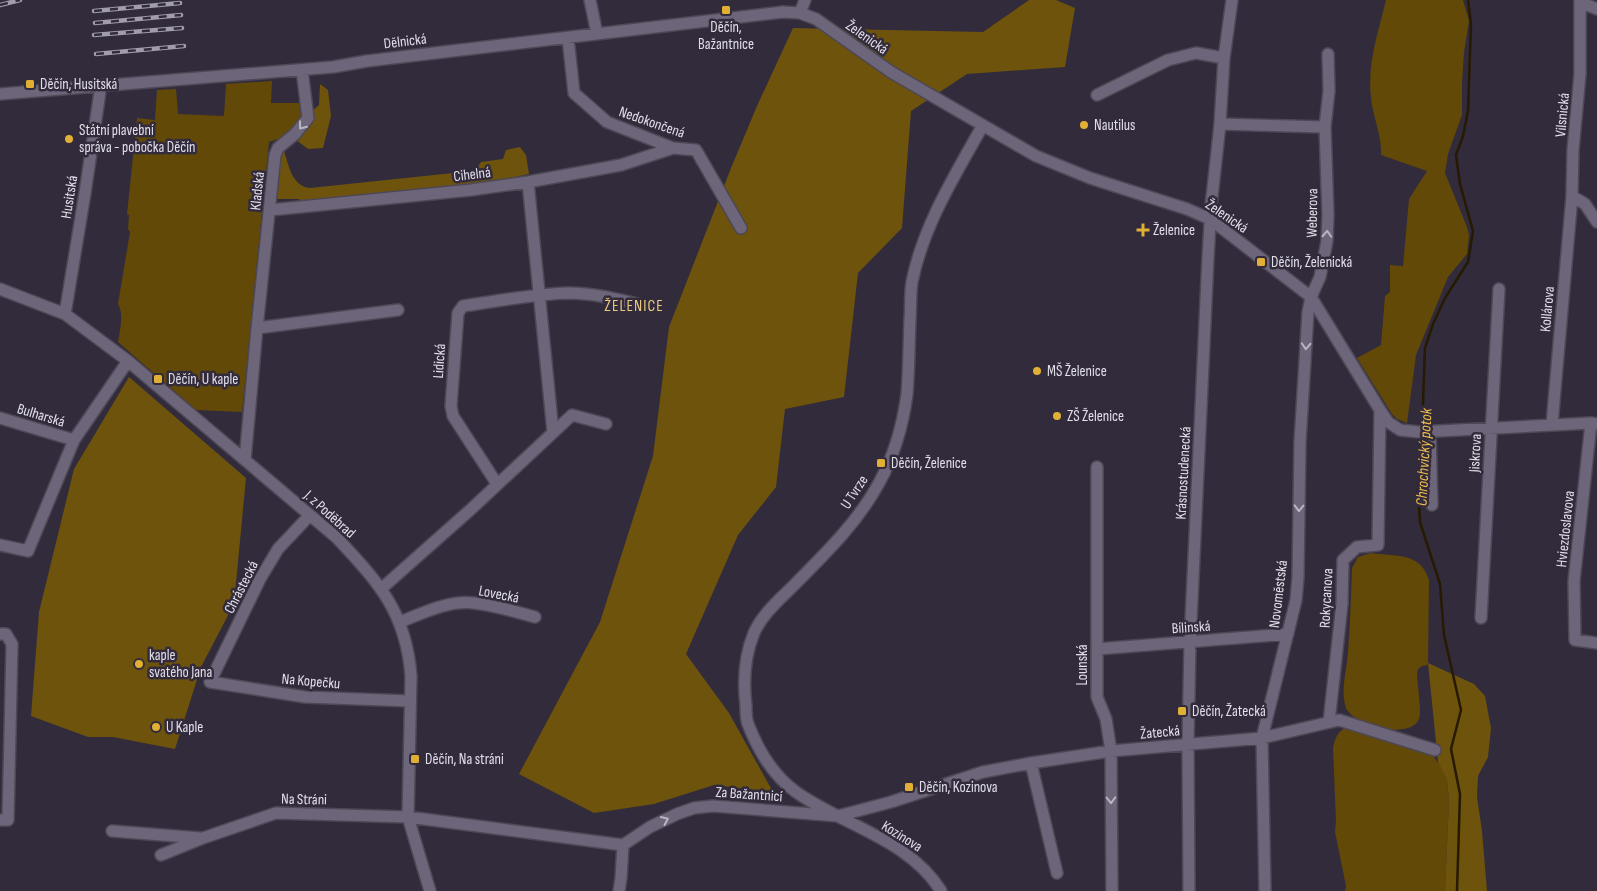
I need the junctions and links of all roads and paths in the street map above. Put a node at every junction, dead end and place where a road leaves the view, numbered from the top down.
1 (590, 0) edge
2 (805, 0) edge
3 (1232, 0) edge
4 (1580, 1) edge
5 (1597, 9) edge
6 (800, 13) junction
7 (597, 34) junction
8 (568, 38) junction
9 (1328, 54) dead end
10 (1224, 58) junction
11 (302, 70) junction
12 (101, 85) junction
13 (0, 94) edge
14 (1097, 95) dead end
15 (1220, 124) junction
16 (983, 126) junction
17 (1325, 127) junction
18 (673, 148) junction
19 (528, 182) junction
20 (1572, 196) junction
21 (270, 210) junction
22 (1210, 219) junction
23 (1597, 222) edge
24 (741, 228) dead end
25 (0, 289) edge
26 (1499, 289) dead end
27 (540, 296) junction
28 (1311, 297) junction
29 (641, 305) dead end
30 (398, 310) dead end
31 (65, 314) junction
32 (256, 328) junction
33 (128, 361) junction
34 (1380, 410) junction
35 (0, 418) edge
36 (1594, 423) edge
37 (606, 424) dead end
38 (1552, 424) junction
39 (1491, 428) junction
40 (553, 432) junction
41 (1426, 432) junction
42 (74, 440) junction
43 (245, 460) junction
44 (1097, 467) dead end
45 (497, 484) junction
46 (1432, 504) dead end
47 (310, 515) junction
48 (0, 544) edge
49 (382, 589) junction
50 (535, 617) dead end
51 (1482, 618) dead end
52 (400, 622) junction
53 (3, 634) edge
54 (1288, 634) junction
55 (1190, 642) junction
56 (1597, 643) edge
57 (1097, 649) junction
58 (210, 682) joint
59 (410, 701) junction
60 (1329, 722) junction
61 (1262, 738) junction
62 (1188, 744) junction
63 (1435, 750) dead end
64 (1110, 751) junction
65 (1031, 763) junction
66 (838, 816) junction
67 (408, 817) junction
68 (4, 820) edge
69 (112, 831) dead end
70 (203, 838) junction
71 (623, 844) junction
72 (162, 855) dead end
73 (1057, 873) dead end
74 (430, 891) edge
75 (618, 891) edge
76 (941, 891) edge
77 (1112, 891) edge
78 (1189, 891) edge
79 (1265, 891) edge

1 - 7 street
2 - 6 street
3 - 10 street, Krásnostudenecká
4 - 5 street
4 - 20 street, Vilsnická
6 - 7 street, Dělnická
6 - 16 street, Želenická
7 - 8 street, Dělnická
8 - 11 street, Dělnická
8 - 18 street, Nedokončená
9 - 17 street, Weberova
10 - 14 street
10 - 15 street, Krásnostudenecká
11 - 12 street, Dělnická
11 -> 21 street, Kladská
12 - 13 street, Dělnická
12 - 31 street, Husitská
15 - 17 street
15 - 22 street, Krásnostudenecká
16 - 22 street, Želenická
16 - 66 street, U Tvrze
28 -> 17 street, Weberova
18 - 19 street, Cihelná
18 - 24 street, Nedokončená
19 - 21 street, Cihelná
19 - 27 street
20 - 23 street
20 - 38 street, Kollárova
21 - 32 street, Kladská
22 - 28 street, Želenická
22 - 55 street, Krásnostudenecká
25 - 31 street, J. z Poděbrad
26 - 39 street, Jiskrova
27 - 29 street
27 - 40 street
27 - 45 street, Lidická
28 - 34 street, Želenická
28 -> 54 street, Novoměstská
30 - 32 street
31 - 33 street, J. z Poděbrad
32 - 43 street, Kladská
33 - 42 street
33 - 43 street, J. z Poděbrad
34 - 41 street, Želenická
34 - 60 street, Rokycanova
35 - 42 street, Bulharská
36 - 38 street, Želenická
36 - 56 street, Hviezdoslavova
37 - 40 street
38 - 39 street, Želenická
39 - 41 street, Želenická
39 - 51 street, Jiskrova
40 - 45 street
41 - 46 street
42 - 48 street
43 - 47 street, J. z Poděbrad
44 - 57 street, Lounská
45 - 49 street
47 - 49 street, J. z Poděbrad
47 - 58 street, Chrástecká
49 - 52 street, J. z Poděbrad
50 - 52 street, Lovecká
52 - 59 street, J. z Poděbrad
53 - 68 street
54 - 55 street, Bílinská
54 - 61 street, Novoměstská
55 - 57 street, Bílinská
55 - 62 street, Krásnostudenecká
57 - 64 street, Lounská
58 - 59 street, Na Kopečku
59 - 67 street, J. z Poděbrad
60 - 61 street, Žatecká
60 - 63 street, Žatecká
61 - 62 street, Žatecká
61 - 79 street, Novoměstská
62 - 64 street, Žatecká
62 - 78 street, Krásnostudenecká
64 - 65 street, Za Bažantnicí
64 -> 77 street, Lounská
65 - 66 street, Za Bažantnicí
65 - 73 street
71 -> 66 street, Za Bažantnicí
66 - 76 street, Kozinova
67 - 70 street, Na Stráni
67 - 71 street
67 - 74 street, J. z Poděbrad
69 - 70 street, Na Stráni
70 - 72 street, Na Stráni
71 - 75 street

